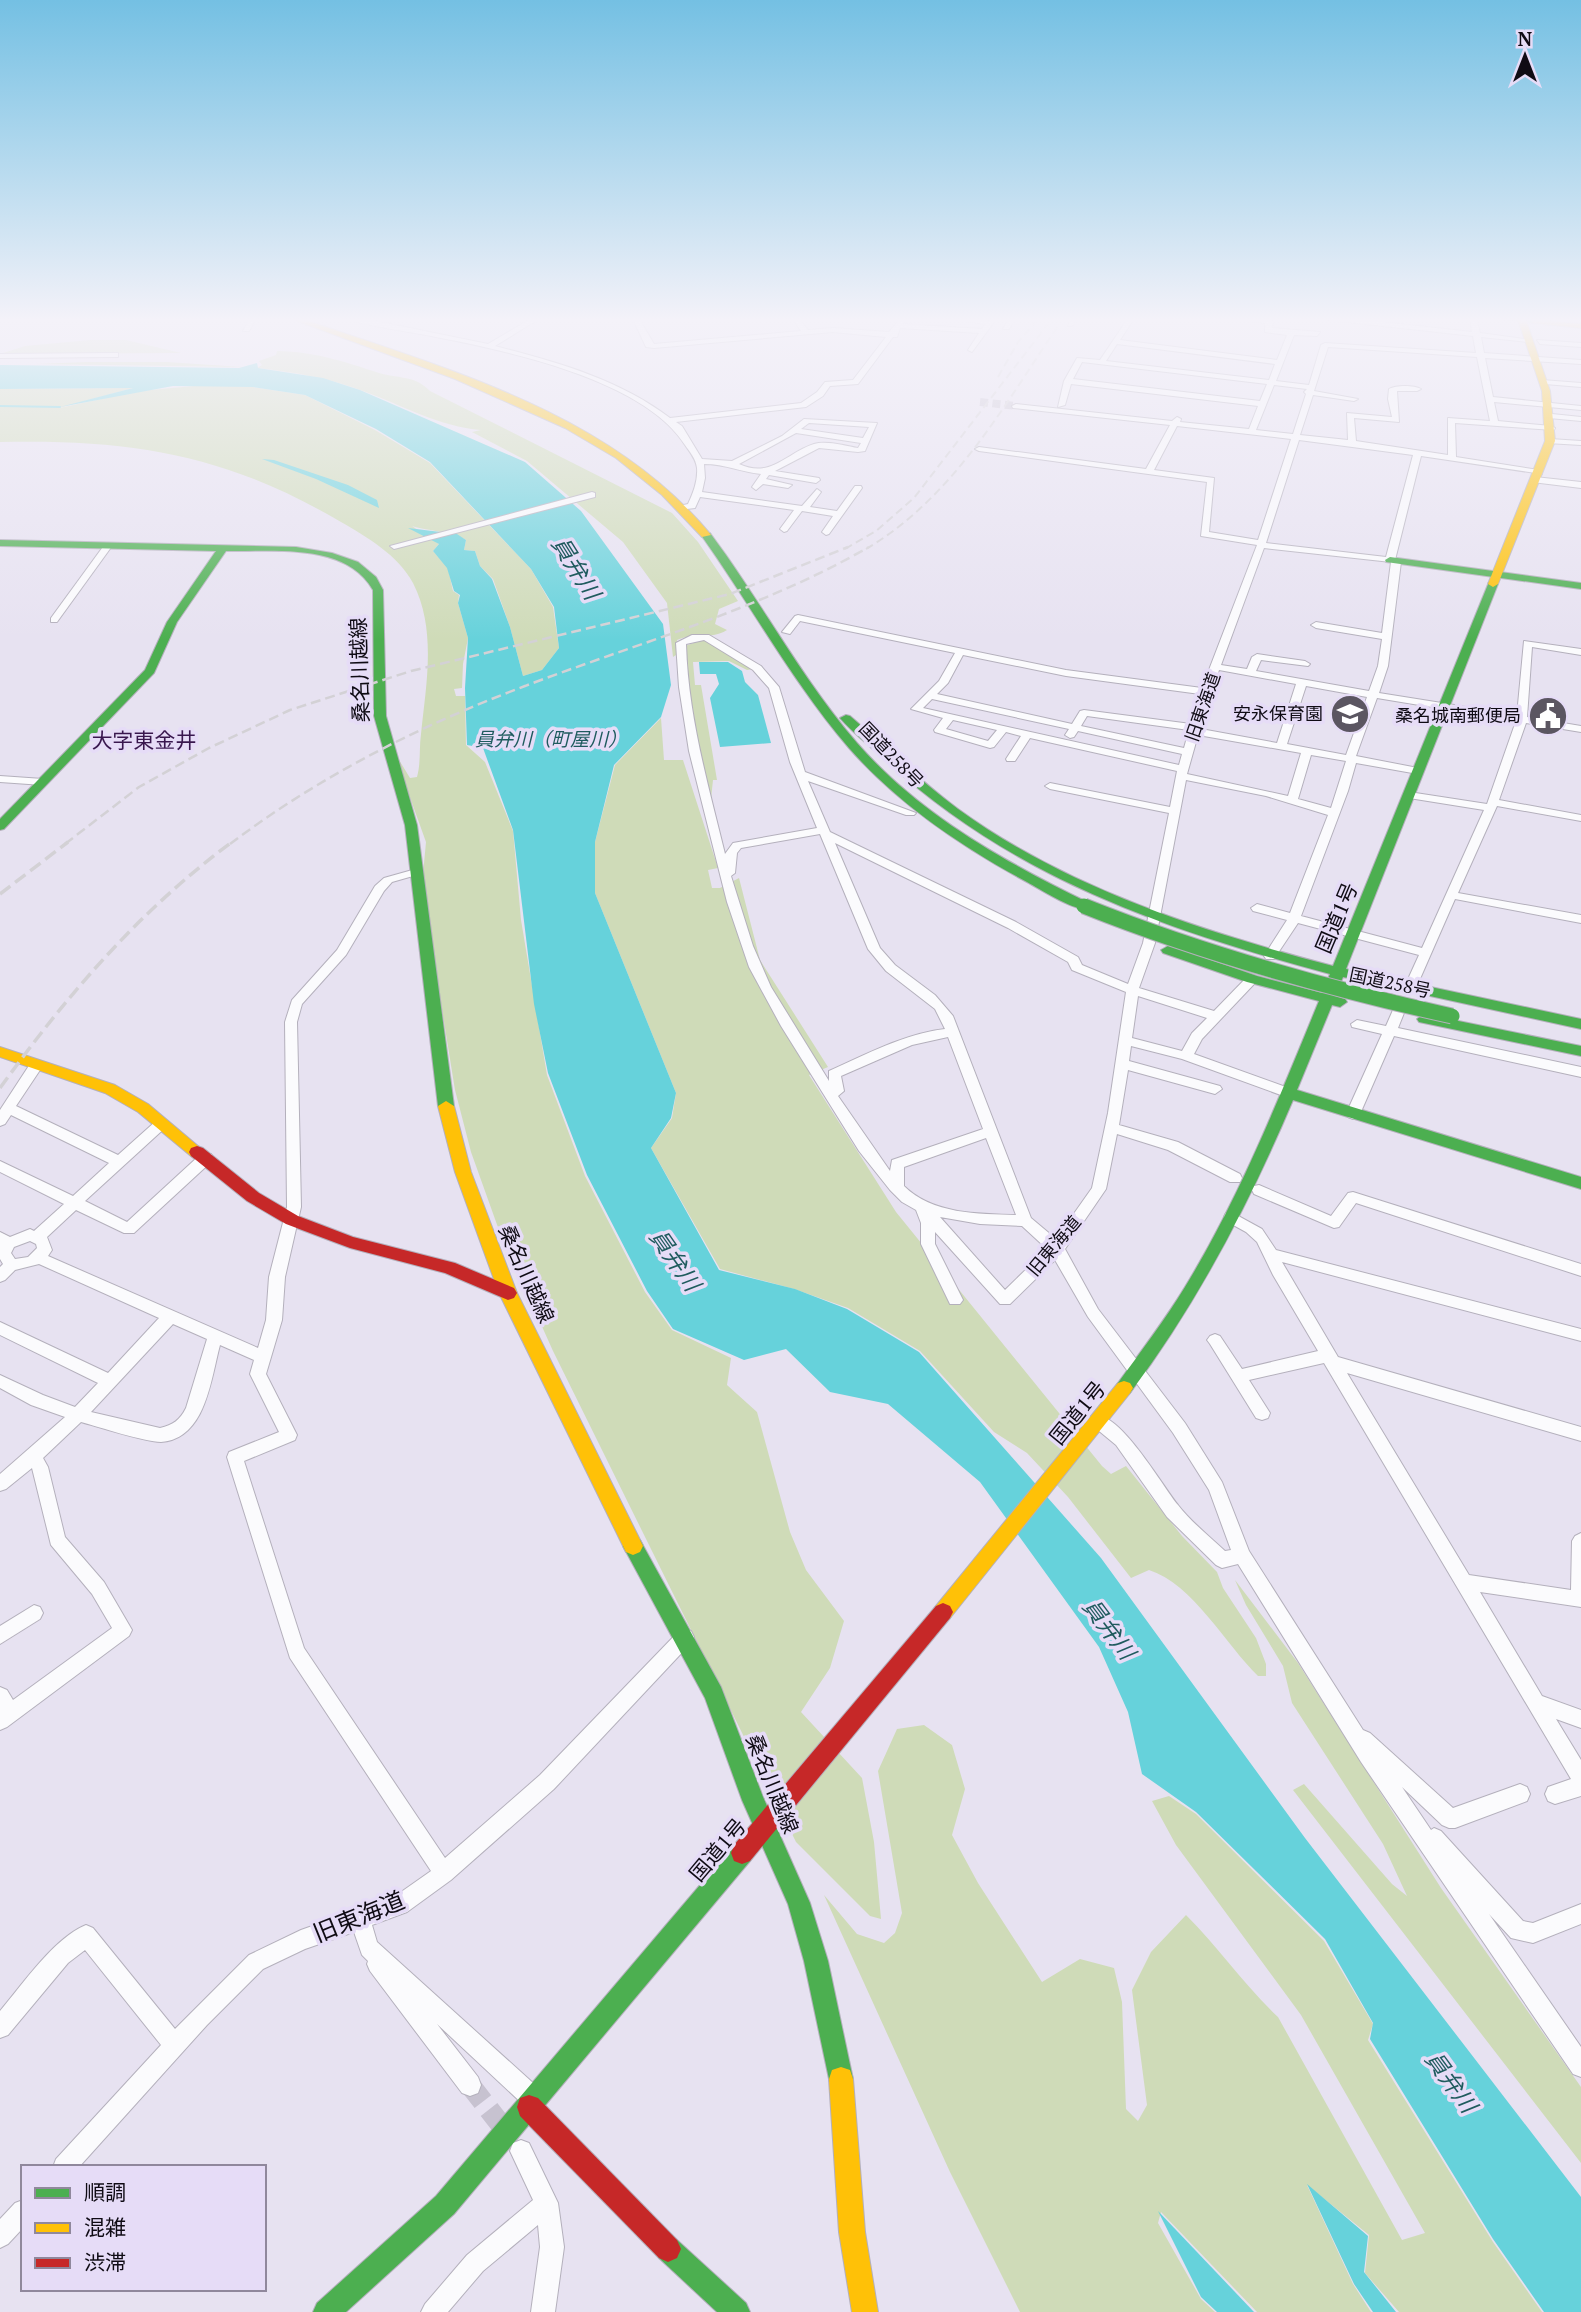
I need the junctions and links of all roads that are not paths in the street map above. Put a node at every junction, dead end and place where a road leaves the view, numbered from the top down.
1 (562, 425) edge
2 (575, 425) edge
3 (674, 425) edge
4 (802, 425) edge
5 (872, 425) edge
6 (1175, 425) edge
7 (1209, 425) edge
8 (1254, 425) edge
9 (1297, 425) edge
10 (1351, 425) edge
11 (1451, 425) edge
12 (1550, 425) edge
13 (1555, 425) edge
14 (1252, 430) junction
15 (795, 431) junction
16 (1293, 438) junction
17 (866, 441) junction
18 (1352, 443) junction
19 (1581, 443) edge
20 (979, 449) dead end
21 (1418, 452) junction
22 (1452, 457) junction
23 (700, 461) junction
24 (733, 464) junction
25 (1149, 471) junction
26 (767, 472) junction
27 (1537, 476) junction
28 (816, 480) dead end
29 (789, 485) dead end
30 (1581, 485) edge
31 (858, 488) dead end
32 (817, 492) dead end
33 (592, 495) dead end
34 (690, 503) junction
35 (802, 508) junction
36 (840, 514) junction
37 (784, 529) dead end
38 (826, 532) dead end
39 (0, 543) edge
40 (1261, 544) junction
41 (108, 546) junction
42 (394, 546) dead end
43 (223, 548) junction
44 (1393, 561) junction
45 (1496, 576) junction
46 (1581, 586) edge
47 (54, 620) dead end
48 (1316, 624) dead end
49 (787, 632) junction
50 (1386, 637) junction
51 (961, 650) junction
52 (1581, 652) edge
53 (1305, 664) dead end
54 (1217, 667) junction
55 (1251, 672) junction
56 (1302, 681) junction
57 (806, 682) junction
58 (1206, 692) junction
59 (1374, 694) junction
60 (931, 696) junction
61 (1443, 706) junction
62 (842, 715) junction
63 (950, 717) junction
64 (1522, 719) junction
65 (1074, 728) junction
66 (1003, 729) junction
67 (1195, 729) junction
68 (1581, 729) edge
69 (1027, 735) junction
70 (1066, 744) junction
71 (1282, 745) junction
72 (1307, 750) junction
73 (1188, 752) junction
74 (1351, 758) junction
75 (1011, 759) dead end
76 (1418, 771) junction
77 (1182, 773) junction
78 (800, 774) junction
79 (0, 779) edge
80 (43, 782) junction
81 (1050, 786) dead end
82 (1409, 795) junction
83 (1292, 801) junction
84 (1492, 805) junction
85 (1175, 811) junction
86 (909, 813) junction
87 (1334, 813) junction
88 (1581, 818) edge
89 (0, 826) edge
90 (826, 832) junction
91 (416, 872) junction
92 (728, 882) junction
93 (1451, 895) junction
94 (1088, 903) junction
95 (1256, 908) dead end
96 (1154, 917) junction
97 (1294, 919) junction
98 (1581, 919) edge
99 (1353, 934) junction
100 (1149, 943) junction
101 (1426, 953) junction
102 (1270, 956) junction
103 (1336, 972) junction
104 (1252, 979) junction
105 (1133, 988) junction
106 (1410, 988) junction
107 (1325, 998) junction
108 (1453, 1011) junction
109 (1398, 1013) junction
110 (1217, 1017) junction
111 (1357, 1024) dead end
112 (1581, 1024) edge
113 (1391, 1031) junction
114 (954, 1032) junction
115 (1581, 1032) edge
116 (1125, 1041) junction
117 (1581, 1042) edge
118 (1581, 1051) edge
119 (0, 1052) edge
120 (1186, 1056) junction
121 (37, 1064) junction
122 (1123, 1064) junction
123 (1581, 1072) edge
124 (1214, 1089) dead end
125 (1289, 1093) junction
126 (830, 1094) junction
127 (4, 1114) edge
128 (1353, 1114) junction
129 (161, 1124) junction
130 (1112, 1128) junction
131 (991, 1131) junction
132 (206, 1158) junction
133 (120, 1162) junction
134 (0, 1166) edge
135 (1235, 1178) dead end
136 (1581, 1183) edge
137 (897, 1185) junction
138 (1259, 1191) dead end
139 (73, 1204) junction
140 (922, 1207) junction
141 (1231, 1217) junction
142 (291, 1220) junction
143 (1025, 1221) junction
144 (37, 1237) junction
145 (5, 1241) edge
146 (1057, 1249) junction
147 (1270, 1254) junction
148 (37, 1257) junction
149 (1581, 1270) edge
150 (5, 1271) edge
151 (508, 1293) junction
152 (955, 1300) dead end
153 (170, 1317) junction
154 (0, 1328) edge
155 (1581, 1335) edge
156 (215, 1337) junction
157 (1215, 1340) dead end
158 (262, 1357) junction
159 (1333, 1359) junction
160 (1139, 1372) junction
161 (1238, 1376) junction
162 (0, 1381) edge
163 (110, 1381) junction
164 (1262, 1413) dead end
165 (78, 1415) junction
166 (1095, 1426) junction
167 (1581, 1434) edge
168 (34, 1456) junction
169 (0, 1485) edge
170 (1581, 1541) edge
171 (1242, 1555) junction
172 (1464, 1581) junction
173 (34, 1613) dead end
174 (0, 1636) edge
175 (685, 1637) junction
176 (0, 1696) edge
177 (1537, 1703) junction
178 (5, 1717) edge
179 (1581, 1719) edge
180 (1354, 1731) junction
181 (1581, 1778) edge
182 (1581, 1786) edge
183 (1391, 1790) junction
184 (1520, 1794) dead end
185 (1555, 1794) dead end
186 (766, 1826) junction
187 (444, 1873) junction
188 (1581, 1914) edge
189 (360, 1920) junction
190 (369, 1948) junction
191 (0, 2027) edge
192 (175, 2046) junction
193 (1581, 2066) edge
194 (470, 2085) tunnel mouth
195 (532, 2104) junction
196 (521, 2151) dead end
197 (66, 2165) edge
198 (547, 2203) junction
199 (21, 2213) edge
200 (0, 2236) edge
201 (326, 2312) edge
202 (433, 2312) edge
203 (543, 2312) edge
204 (737, 2312) edge
205 (865, 2312) edge

1 - 34 main road, 国道258号
2 - 34 main road, 国道258号
3 - 23 street
4 - 15 street
5 - 17 street
6 - 25 street
7 - 14 street
8 - 14 street
9 - 16 street, 旧東海道
10 - 18 street
11 - 22 street
12 - 27 main road, 国道1号
13 - 19 street
14 - 16 street
15 - 17 street
15 - 24 street
16 - 18 street
16 - 40 street, 旧東海道
17 - 26 street
18 - 21 street
20 - 25 street
21 - 22 street
21 - 44 street
22 - 27 street
23 - 24 street
23 - 34 street
24 - 26 street
25 - 40 street
26 - 28 street
26 - 29 street
27 - 30 street
27 - 45 main road, 国道1号
31 - 36 street
32 - 35 street
33 - 42 street
34 - 35 street
34 - 49 main road, 国道258号
34 - 57 main road, 国道258号
35 - 36 street
35 - 37 street
36 - 38 street
39 - 41 main road, 桑名川越線
40 - 44 street
40 - 54 street, 旧東海道
41 - 43 main road, 桑名川越線
41 - 47 street
43 - 80 main road
43 - 91 main road, 桑名川越線
44 - 45 main road
44 - 50 street
45 - 46 main road
45 - 61 main road, 国道1号
48 - 50 street
49 - 51 street
49 - 62 main road, 国道258号
50 - 59 street
51 - 58 street
51 - 60 street
52 - 64 street
53 - 55 street
54 - 55 street
54 - 58 street, 旧東海道
55 - 56 street
56 - 59 street
56 - 71 street
57 - 86 main road
57 - 94 main road, 国道258号
58 - 67 street, 旧東海道
59 - 61 street
59 - 74 street
60 - 63 street
60 - 65 street
61 - 64 street
61 - 76 main road, 国道1号
62 - 94 main road, 国道258号
62 - 96 main road
63 - 66 street
63 - 66 street
64 - 68 street
64 - 84 street
65 - 67 street
65 - 70 street
65 - 73 street
66 - 69 street
67 - 71 street
67 - 73 street, 旧東海道
69 - 70 street
69 - 75 street
70 - 77 street
71 - 72 street
72 - 74 street
72 - 83 street
73 - 77 street, 旧東海道
74 - 76 street
74 - 87 street
76 - 82 main road, 国道1号
77 - 83 street
77 - 85 street, 旧東海道
78 - 86 street
78 - 90 street
78 - 92 street
79 - 80 street
80 - 89 main road
81 - 85 street
82 - 84 street
82 - 99 main road, 国道1号
83 - 87 street
84 - 88 street
84 - 93 street
85 - 96 street, 旧東海道
86 - 100 main road
87 - 97 street
90 - 92 street
90 - 105 street
90 - 114 street
91 - 142 street
91 - 151 main road, 桑名川越線
92 - 126 street
93 - 98 street
93 - 101 street
94 - 108 main road, 国道258号, bridge
95 - 97 street
96 - 100 street, 旧東海道
96 - 102 main road
97 - 99 street
97 - 102 street
99 - 101 street
99 - 103 main road, 国道1号
100 - 104 main road
100 - 105 street, 旧東海道
101 - 106 street
102 - 103 main road
103 - 106 main road
103 - 107 main road, 国道1号
104 - 107 main road
104 - 110 street
105 - 110 street
105 - 116 street, 旧東海道
106 - 112 main road
107 - 109 main road
107 - 125 main road, 国道1号
108 - 115 main road, 国道258号
108 - 117 main road, 国道258号
109 - 113 street
109 - 118 main road
110 - 120 street
111 - 113 street
113 - 123 street
113 - 128 street
114 - 126 street
114 - 131 street
116 - 120 street
116 - 122 street, 旧東海道
119 - 121 main road
120 - 125 street
121 - 127 street
121 - 129 main road
122 - 124 street
122 - 130 street, 旧東海道
125 - 128 main road
125 - 141 main road, 国道1号
126 - 137 street
127 - 133 street
128 - 136 main road
129 - 132 main road
129 - 133 street
130 - 135 street
130 - 146 street, 旧東海道
131 - 137 street
131 - 143 street
132 - 139 street
132 - 142 main road
133 - 139 street
134 - 139 street
137 - 140 street
138 - 149 street
139 - 144 street
140 - 143 street
140 - 146 street, 旧東海道
140 - 152 street
141 - 147 street
141 - 160 main road, 国道1号
142 - 151 main road
142 - 158 street
143 - 146 street
144 - 145 street
144 - 148 street
145 - 150 street
146 - 160 street
147 - 155 street
147 - 159 street
148 - 150 street
148 - 153 street
151 - 175 main road, 桑名川越線
153 - 156 street
153 - 163 street
154 - 163 street
156 - 158 street
156 - 165 street
157 - 161 street
158 - 187 street
159 - 161 street
159 - 167 street
159 - 172 street
160 - 166 main road, 国道1号
160 - 171 street
161 - 164 street
162 - 165 street
163 - 165 street
165 - 168 street
166 - 171 street
166 - 186 main road, 国道1号
168 - 169 street
168 - 178 street
170 - 172 street
171 - 180 street
172 - 177 street
173 - 174 street
175 - 186 main road, 桑名川越線
175 - 187 street, 旧東海道
176 - 178 street
177 - 179 street
177 - 181 street
180 - 183 street
180 - 184 street
182 - 185 street
183 - 188 street
183 - 193 street
186 - 195 main road, 国道1号
186 - 205 main road, 桑名川越線
187 - 189 street, 旧東海道
189 - 190 street
189 - 192 street, 旧東海道
190 - 194 street
190 - 195 street
191 - 192 street
192 - 197 street, 旧東海道
195 - 201 main road, 国道1号
195 - 204 main road
196 - 198 street
198 - 202 street
198 - 203 street
199 - 200 street

